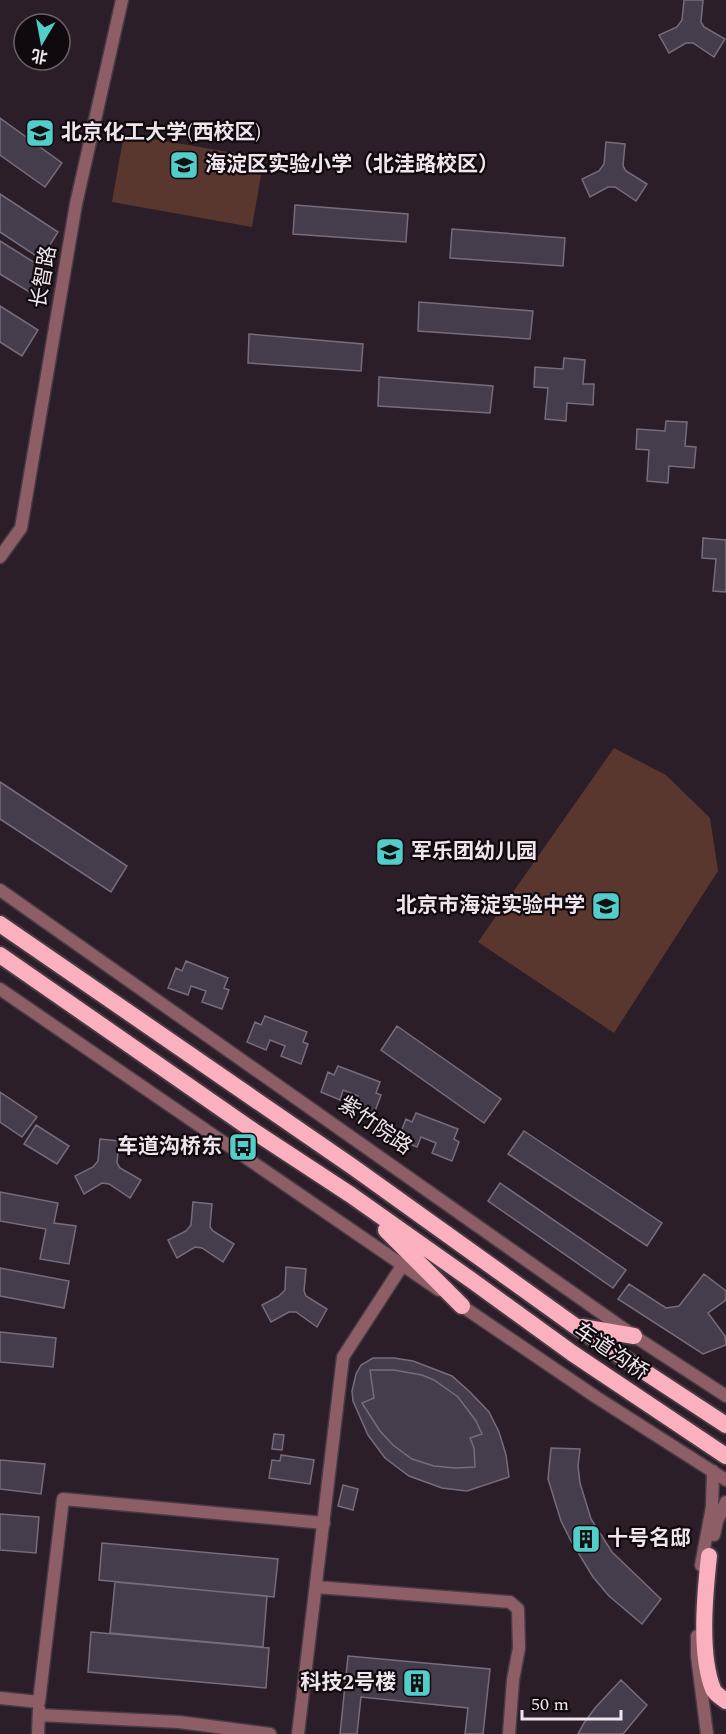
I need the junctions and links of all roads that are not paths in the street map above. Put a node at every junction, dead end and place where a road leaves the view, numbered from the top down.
1 (122, 0) edge
2 (0, 556) edge
3 (0, 891) edge
4 (0, 924) edge
5 (0, 955) edge
6 (0, 989) edge
7 (351, 1195) junction
8 (402, 1266) junction
9 (462, 1306) junction
10 (575, 1326) junction
11 (634, 1336) junction
12 (725, 1394) edge
13 (726, 1425) edge
14 (726, 1456) edge
15 (713, 1471) junction
16 (726, 1480) edge
17 (726, 1502) edge
18 (324, 1523) junction
19 (706, 1556) junction
20 (316, 1587) junction
21 (0, 1698) edge
22 (726, 1701) edge
23 (39, 1702) junction
24 (39, 1715) junction
25 (38, 1734) edge
26 (270, 1734) edge
27 (298, 1734) edge
28 (509, 1734) edge
29 (707, 1734) edge

1 - 2 street, 长智路
3 - 11 street, 紫竹院路
4 - 10 highway
5 - 7 highway
6 - 8 street
7 - 9 highway
7 - 14 highway, 车道沟桥
8 - 9 street
8 - 18 street
9 - 15 street
10 - 11 highway
10 - 13 highway, 车道沟桥
11 - 12 street, 紫竹院路
15 - 16 street
15 - 19 street
17 - 19 street
18 - 20 street
18 - 23 street
19 - 22 highway
19 - 29 street
20 - 27 street
20 - 28 street
21 - 23 street
23 - 24 street
24 - 25 street
24 - 26 street

